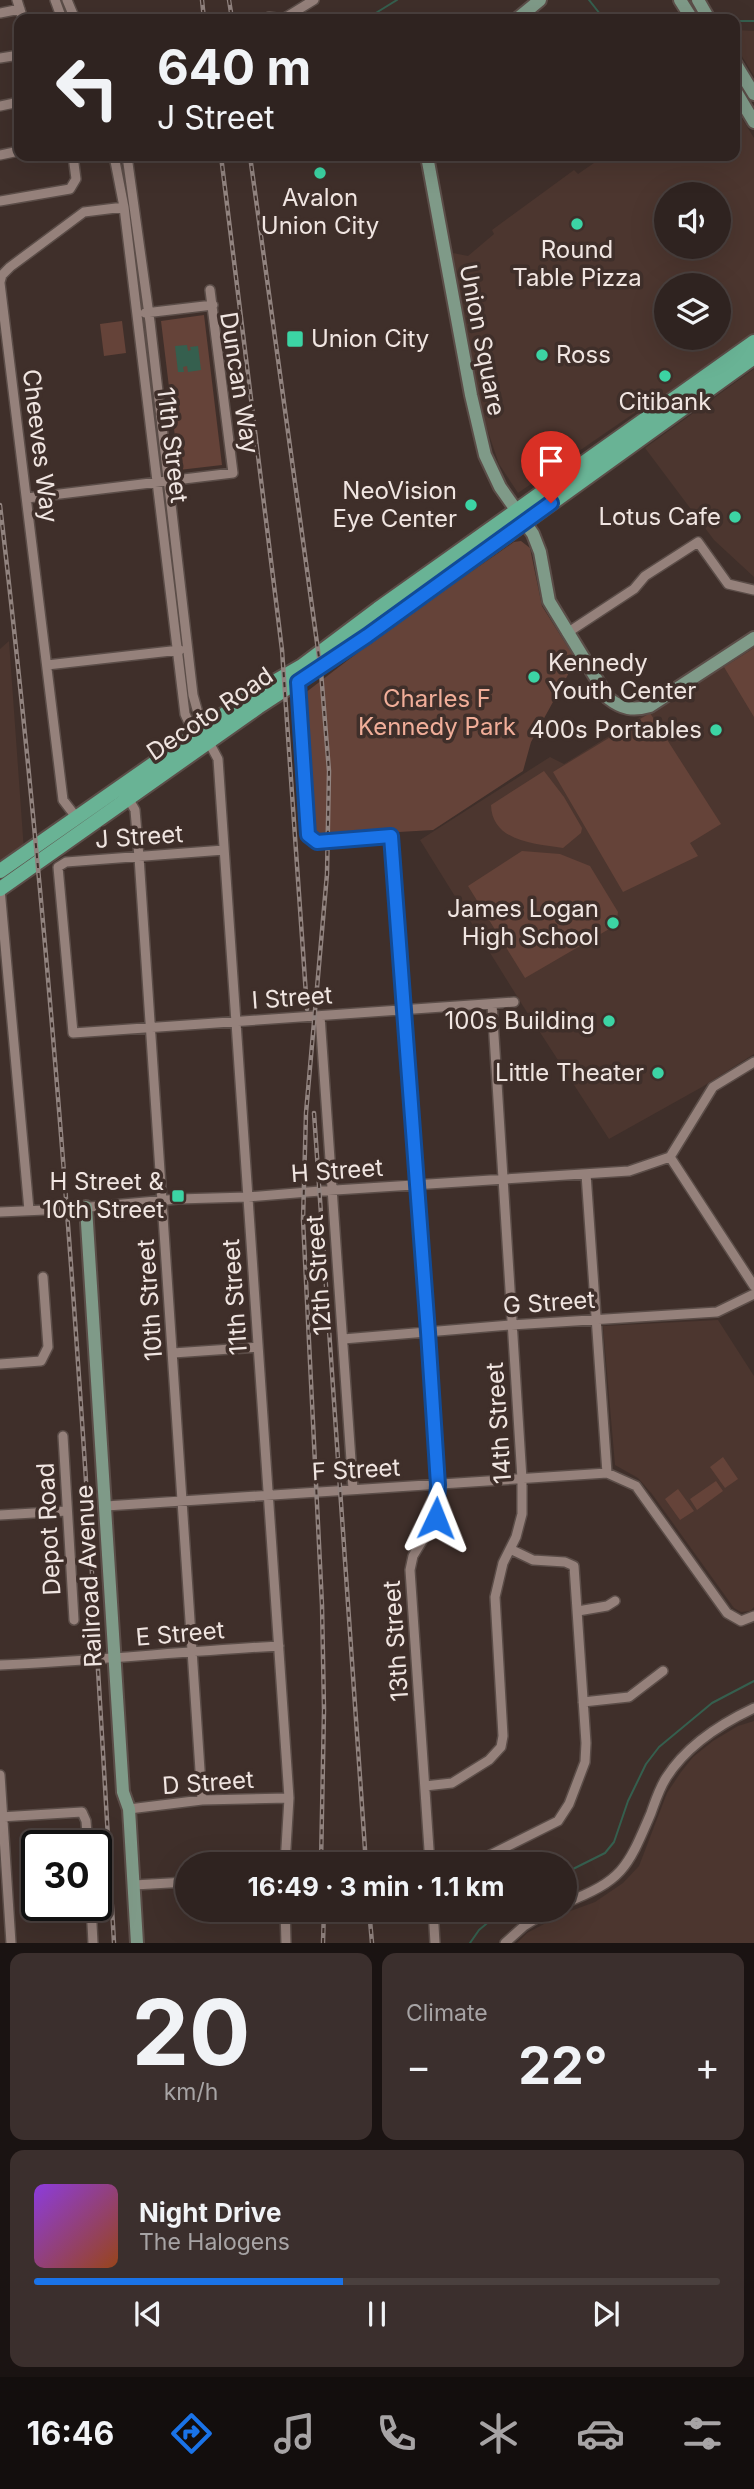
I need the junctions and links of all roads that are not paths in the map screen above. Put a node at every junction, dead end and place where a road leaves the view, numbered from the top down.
1 (313, 0) edge
2 (540, 0) edge
3 (20, 10) edge
4 (0, 13) edge
5 (292, 14) edge
6 (523, 14) edge
7 (740, 74) edge
8 (754, 94) edge
9 (740, 98) edge
10 (754, 121) edge
11 (74, 161) edge
12 (115, 161) edge
13 (128, 161) edge
14 (428, 161) edge
15 (0, 201) edge
16 (124, 207) junction
17 (0, 282) edge
18 (211, 290) dead end
19 (212, 305) junction
20 (149, 312) junction
21 (136, 314) junction
22 (751, 349) edge
23 (703, 386) junction
24 (169, 481) junction
25 (157, 482) junction
26 (27, 498) junction
27 (520, 516) junction
28 (754, 590) edge
29 (567, 633) junction
30 (754, 638) edge
31 (189, 649) junction
32 (178, 651) junction
33 (47, 665) junction
34 (298, 682) junction
35 (206, 736) junction
36 (128, 798) junction
37 (76, 817) junction
38 (224, 850) junction
39 (139, 857) junction
40 (0, 872) edge
41 (0, 889) edge
42 (514, 1002) dead end
43 (492, 1004) junction
44 (405, 1009) junction
45 (320, 1016) junction
46 (236, 1021) junction
47 (150, 1027) junction
48 (73, 1033) joint
49 (754, 1062) edge
50 (670, 1157) junction
51 (586, 1174) junction
52 (503, 1180) junction
53 (417, 1185) junction
54 (333, 1190) junction
55 (248, 1197) junction
56 (162, 1200) junction
57 (86, 1206) junction
58 (29, 1210) junction
59 (0, 1212) edge
60 (43, 1277) dead end
61 (754, 1286) edge
62 (754, 1294) edge
63 (596, 1319) junction
64 (511, 1325) junction
65 (428, 1332) junction
66 (343, 1339) junction
67 (258, 1347) junction
68 (173, 1353) junction
69 (0, 1364) edge
70 (63, 1436) dead end
71 (607, 1473) junction
72 (522, 1479) junction
73 (438, 1485) junction
74 (353, 1489) junction
75 (268, 1495) junction
76 (182, 1501) junction
77 (106, 1506) junction
78 (68, 1511) junction
79 (0, 1515) edge
80 (510, 1549) junction
81 (615, 1601) dead end
82 (578, 1611) junction
83 (754, 1616) edge
84 (74, 1620) dead end
85 (279, 1646) junction
86 (193, 1650) junction
87 (115, 1658) junction
88 (0, 1665) edge
89 (663, 1671) dead end
90 (583, 1702) junction
91 (754, 1708) edge
92 (0, 1775) edge
93 (425, 1786) junction
94 (289, 1798) junction
95 (202, 1800) junction
96 (129, 1810) junction
97 (1, 1817) edge
98 (87, 1830) edge
99 (286, 1852) edge
100 (429, 1852) edge
101 (496, 1852) edge
102 (175, 1883) edge
103 (134, 1885) junction
104 (577, 1898) edge
105 (92, 1921) edge
106 (285, 1922) edge
107 (434, 1922) edge
108 (530, 1922) edge
109 (11, 1943) edge
110 (93, 1943) edge
111 (137, 1943) edge
112 (286, 1943) edge
113 (435, 1943) edge
114 (505, 1943) edge

1 - 5 street
2 - 6 street
3 - 4 street
7 - 8 street
9 - 10 street
11 - 15 street
12 - 16 street, 11th Street
13 - 20 street, 11th Street
14 - 27 street, Union Square
16 - 17 street, Cheeves Way
16 - 21 street, 11th Street
17 - 26 street, Cheeves Way
18 - 19 street
19 - 20 street, Duncan Way
19 - 24 street, Duncan Way
20 - 21 street, Duncan Way
20 - 24 street, 11th Street
21 - 25 street, 11th Street
22 - 23 main road, Decoto Road
23 - 27 main road, Decoto Road
23 - 27 main road, Decoto Road
24 - 25 street
24 - 31 street, 11th Street
25 - 26 street
25 - 32 street, 11th Street
26 - 33 street, Cheeves Way
27 - 29 street, Union Square
27 - 34 main road, Decoto Road
27 - 35 main road, Decoto Road
28 - 29 street
29 - 30 street, Union Square
31 - 32 street
31 - 35 street, 11th Street
32 - 33 street
32 - 35 street, 11th Street
33 - 37 street, Cheeves Way
34 - 35 main road, Decoto Road
34 - 44 street, 13th Street
35 - 36 main road, Decoto Road
35 - 37 main road, Decoto Road
35 - 38 street, 11th Street
36 - 39 street, 10th Street
36 - 41 main road, Decoto Road
37 - 40 main road, Decoto Road
38 - 39 street, J Street
38 - 46 street, 11th Street
39 - 47 street, 10th Street
39 - 48 street, J Street
41 - 58 street
42 - 43 street, I Street
43 - 44 street, I Street
43 - 52 street, 14th Street
44 - 45 street, I Street
44 - 53 street, 13th Street
45 - 46 street, I Street
45 - 54 street, 12th Street
46 - 47 street, I Street
46 - 55 street, 11th Street
47 - 48 street, I Street
47 - 56 street, 10th Street
49 - 50 street
50 - 51 street, H Street
50 - 61 street
51 - 52 street, H Street
51 - 63 street
52 - 53 street, H Street
52 - 64 street, 14th Street
53 - 54 street, H Street
53 - 65 street, 13th Street
54 - 55 street, H Street
54 - 66 street, 12th Street
55 - 56 street, H Street
55 - 67 street, 11th Street
56 - 57 street, H Street
56 - 68 street, 10th Street
57 - 58 street, H Street
57 - 77 street, Railroad Avenue
58 - 59 street, H Street
60 - 69 street
62 - 63 street, G Street
63 - 64 street, G Street
63 - 71 street
64 - 65 street, G Street
64 - 72 street, 14th Street
65 - 66 street, G Street
65 - 73 street, 13th Street
66 - 74 street, 12th Street
67 - 68 street
67 - 75 street, 11th Street
68 - 76 street, 10th Street
70 - 78 street, Depot Road
71 - 72 street, F Street
71 - 83 street
72 - 73 street, F Street
72 - 80 street, 14th Street
73 - 74 street, F Street
73 - 93 street, 13th Street
74 - 75 street, F Street
75 - 76 street, F Street
75 - 85 street, 11th Street
76 - 77 street, F Street
76 - 86 street, 10th Street
77 - 87 street, Railroad Avenue
78 - 79 street
78 - 84 street, Depot Road
80 - 82 street
80 - 93 street, 14th Street
81 - 82 street
82 - 90 street
85 - 86 street, E Street
85 - 94 street, 11th Street
86 - 87 street, E Street
86 - 95 street, 10th Street
87 - 88 street, E Street
87 - 96 street, Railroad Avenue
89 - 90 street
90 - 101 street
91 - 104 street
92 - 97 street
93 - 100 street, 13th Street
94 - 95 street, D Street
94 - 99 street, 11th Street
95 - 96 street, D Street
96 - 103 street, Railroad Avenue
97 - 98 street
97 - 109 street
102 - 103 street
103 - 111 street, Railroad Avenue
105 - 110 street
106 - 112 street
107 - 113 street
108 - 114 street

